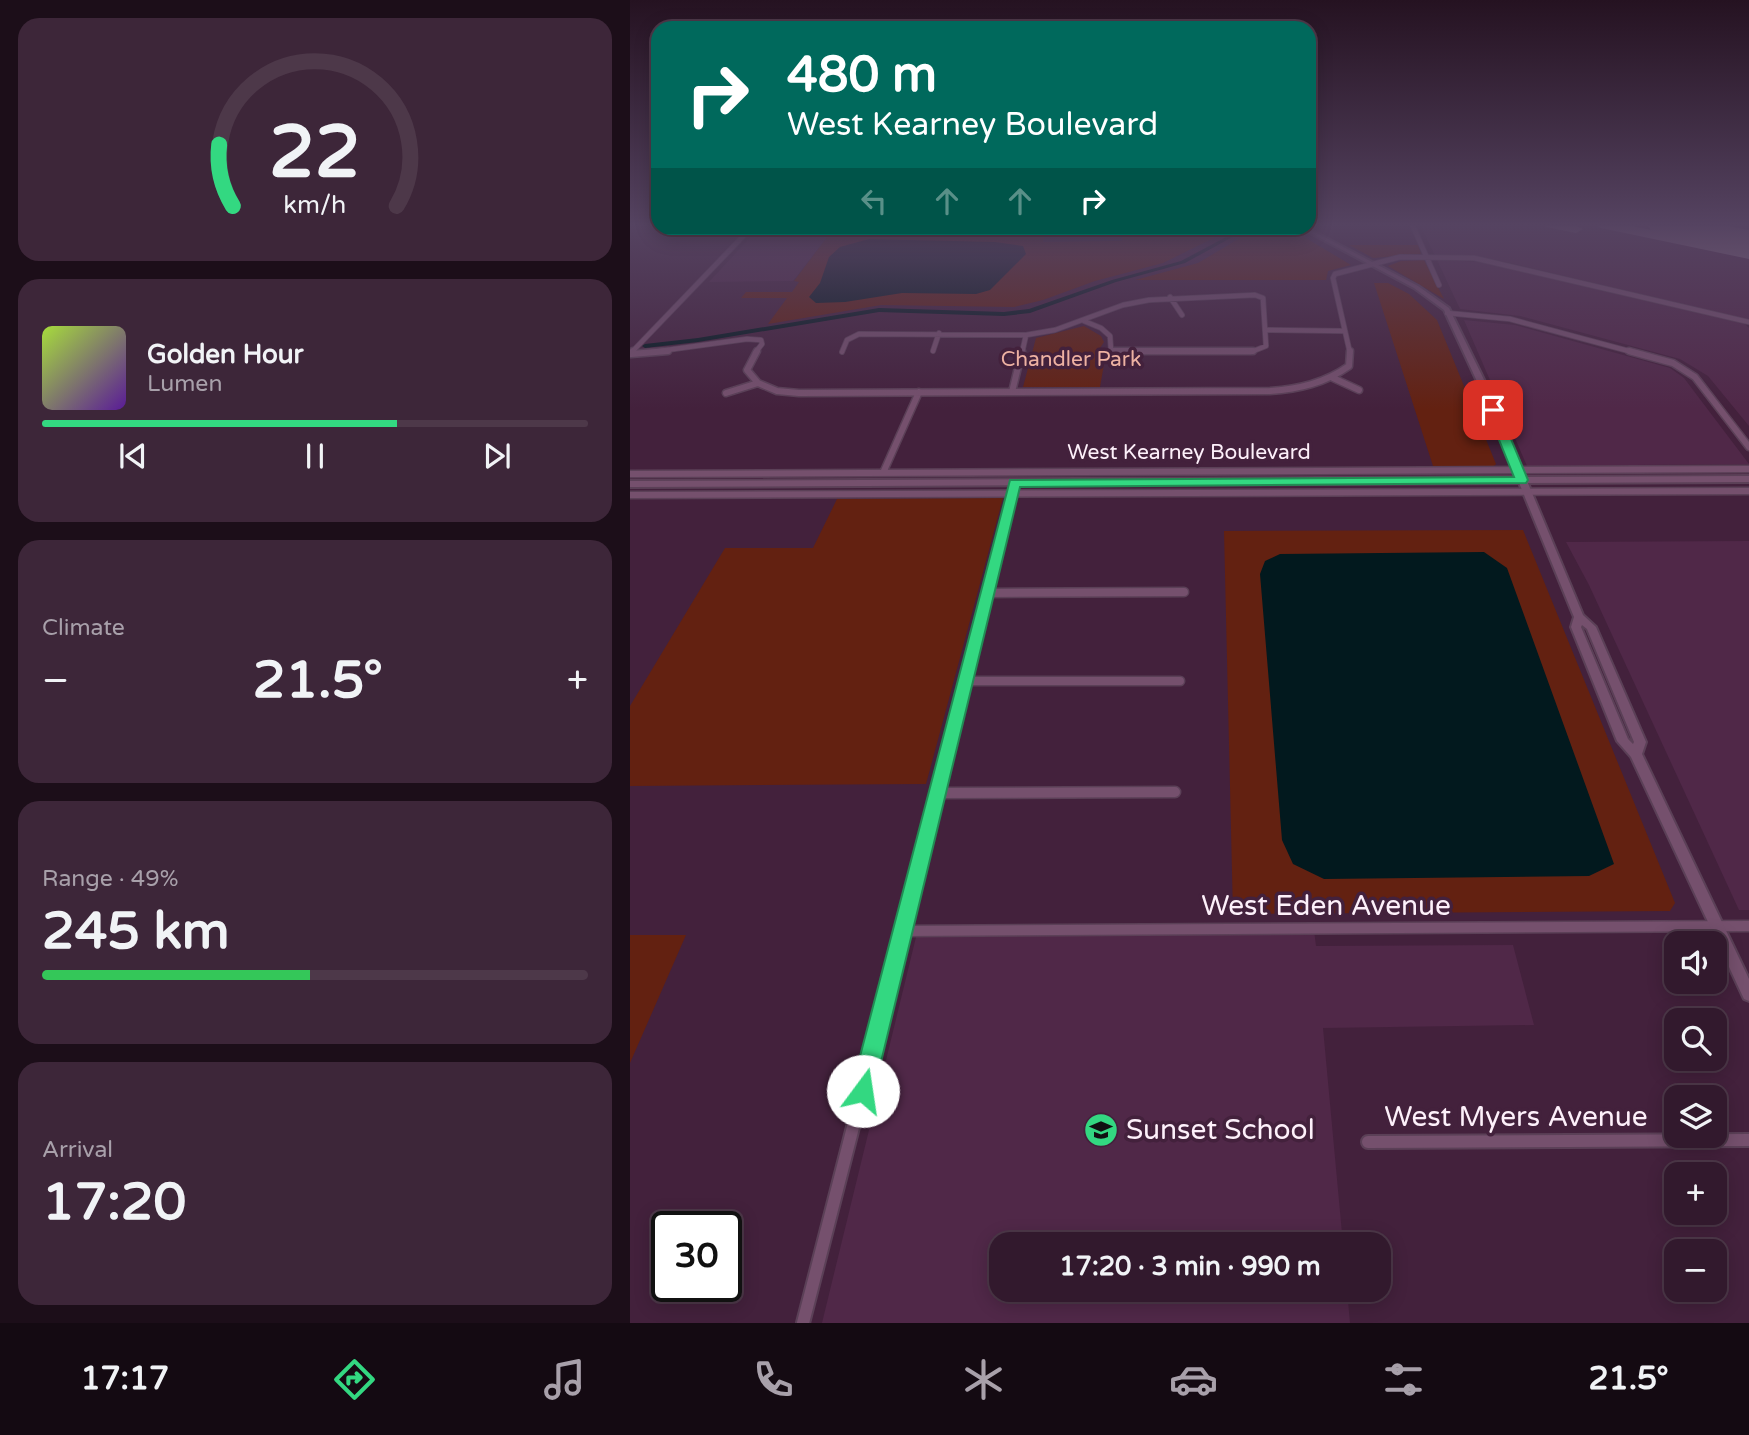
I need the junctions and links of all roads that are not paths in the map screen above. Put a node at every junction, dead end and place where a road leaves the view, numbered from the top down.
1 (696, 286) edge
2 (1335, 286) edge
3 (1406, 286) edge
4 (1595, 286) edge
5 (1170, 297) junction
6 (1447, 313) junction
7 (1182, 315) dead end
8 (1084, 321) junction
9 (1749, 322) edge
10 (1266, 330) junction
11 (1345, 331) junction
12 (939, 333) junction
13 (1026, 335) junction
14 (933, 351) dead end
15 (842, 352) dead end
16 (630, 354) edge
17 (1333, 378) junction
18 (758, 383) junction
19 (1359, 390) dead end
20 (919, 392) junction
21 (1012, 392) junction
22 (726, 393) dead end
23 (1749, 447) edge
24 (1749, 469) edge
25 (1516, 470) junction
26 (883, 473) junction
27 (630, 474) edge
28 (1522, 480) junction
29 (1749, 480) edge
30 (630, 484) edge
31 (1013, 488) junction
32 (1749, 491) edge
33 (1527, 492) junction
34 (630, 495) edge
35 (1184, 592) dead end
36 (989, 593) junction
37 (966, 681) junction
38 (1180, 681) dead end
39 (1175, 792) dead end
40 (938, 793) junction
41 (1749, 926) edge
42 (1717, 927) junction
43 (903, 931) junction
44 (1749, 994) edge
45 (1749, 1140) edge
46 (1368, 1142) dead end
47 (803, 1323) edge

1 - 16 street
2 - 11 street
3 - 6 street
4 - 9 street
5 - 7 street
5 - 8 street
5 - 10 street
6 - 23 street
6 - 25 street
8 - 10 street
8 - 13 street
10 - 11 street
11 - 17 street
12 - 13 street
12 - 14 street
12 - 15 street
13 - 21 street
16 - 18 street
17 - 19 street
17 - 21 street
18 - 20 street
18 - 22 street
20 - 21 street
20 - 26 street
24 - 25 street, West Kearney Boulevard
25 - 26 street, West Kearney Boulevard
25 - 28 street
26 - 27 street, West Kearney Boulevard
28 - 29 main road, West Kearney Boulevard
28 - 31 main road, West Kearney Boulevard
28 - 33 street
30 - 31 main road, West Kearney Boulevard
31 - 33 street, West Kearney Boulevard
31 - 34 street, West Kearney Boulevard
31 - 36 street
32 - 33 street, West Kearney Boulevard
33 - 42 street
35 - 36 street
36 - 37 street
37 - 38 street
37 - 40 street
39 - 40 street
40 - 43 street
41 - 42 street, West Eden Avenue
42 - 43 street, West Eden Avenue
42 - 44 street
43 - 47 street
45 - 46 street, West Myers Avenue

